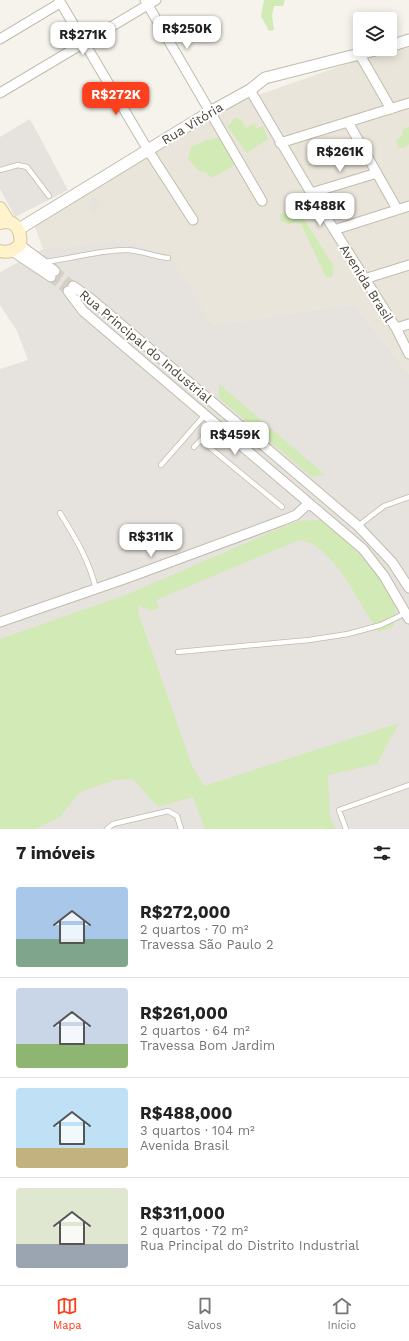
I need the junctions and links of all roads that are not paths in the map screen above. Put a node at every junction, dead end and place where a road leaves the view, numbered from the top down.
1 (60, 2) edge
2 (150, 2) edge
3 (0, 39) edge
4 (409, 40) edge
5 (85, 43) junction
6 (397, 44) edge
7 (353, 56) edge
8 (361, 56) edge
9 (250, 90) junction
10 (0, 93) edge
11 (409, 103) edge
12 (391, 109) junction
13 (210, 112) junction
14 (348, 122) junction
15 (280, 143) junction
16 (148, 150) junction
17 (0, 170) edge
18 (376, 173) junction
19 (311, 193) junction
20 (49, 196) dead end
21 (262, 201) dead end
22 (409, 206) edge
23 (0, 208) edge
24 (397, 210) junction
25 (192, 220) dead end
26 (9, 225) edge
27 (334, 230) junction
28 (11, 249) edge
29 (168, 258) dead end
30 (44, 262) junction
31 (409, 265) edge
32 (364, 279) junction
33 (90, 298) junction
34 (83, 311) junction
35 (409, 324) edge
36 (396, 328) junction
37 (409, 354) edge
38 (204, 416) junction
39 (213, 424) junction
40 (202, 439) junction
41 (194, 447) dead end
42 (161, 465) dead end
43 (409, 497) edge
44 (309, 503) junction
45 (282, 507) dead end
46 (60, 513) dead end
47 (358, 526) junction
48 (409, 588) edge
49 (96, 589) junction
50 (408, 614) edge
51 (0, 622) edge
52 (178, 652) dead end
53 (409, 785) edge
54 (107, 829) edge
55 (181, 829) edge
56 (346, 829) edge

1 - 3 street
1 - 5 street
2 - 5 street
2 - 13 street
4 - 6 street
5 - 10 street
5 - 16 street
7 - 9 street, Rua Vitória
8 - 12 street
9 - 13 street, Rua Vitória
9 - 15 street, Avenida Brasil
11 - 12 street
12 - 14 street
13 - 16 street, Rua Vitória
13 - 21 street
14 - 15 street
14 - 18 street
15 - 19 street, Avenida Brasil
16 - 25 street
16 - 26 street, Rua Vitória
17 - 20 lane
18 - 19 street
18 - 24 street
19 - 27 street, Avenida Brasil
22 - 24 street
23 - 26 main road
24 - 27 street
26 - 28 main road
27 - 32 street, Avenida Brasil
28 - 30 street
28 - 30 street
29 - 30 lane
31 - 32 street
32 - 36 street, Avenida Brasil
33 - 34 street
33 - 34 street, Rua Principal do Industrial
33 - 47 street, Rua Principal do Industrial
34 - 38 street, Rua Principal do Industrial
35 - 36 street
36 - 37 street, Avenida Brasil
38 - 39 street, Rua Principal do Industrial
38 - 42 lane
39 - 40 lane
39 - 44 street, Rua Principal do Industrial
40 - 41 lane
40 - 45 lane
43 - 47 lane
44 - 49 street
44 - 50 street, Rua Principal do Industrial
46 - 49 lane
47 - 48 street, Rua Principal do Industrial
49 - 51 street
50 - 52 lane
53 - 56 lane
54 - 55 lane

